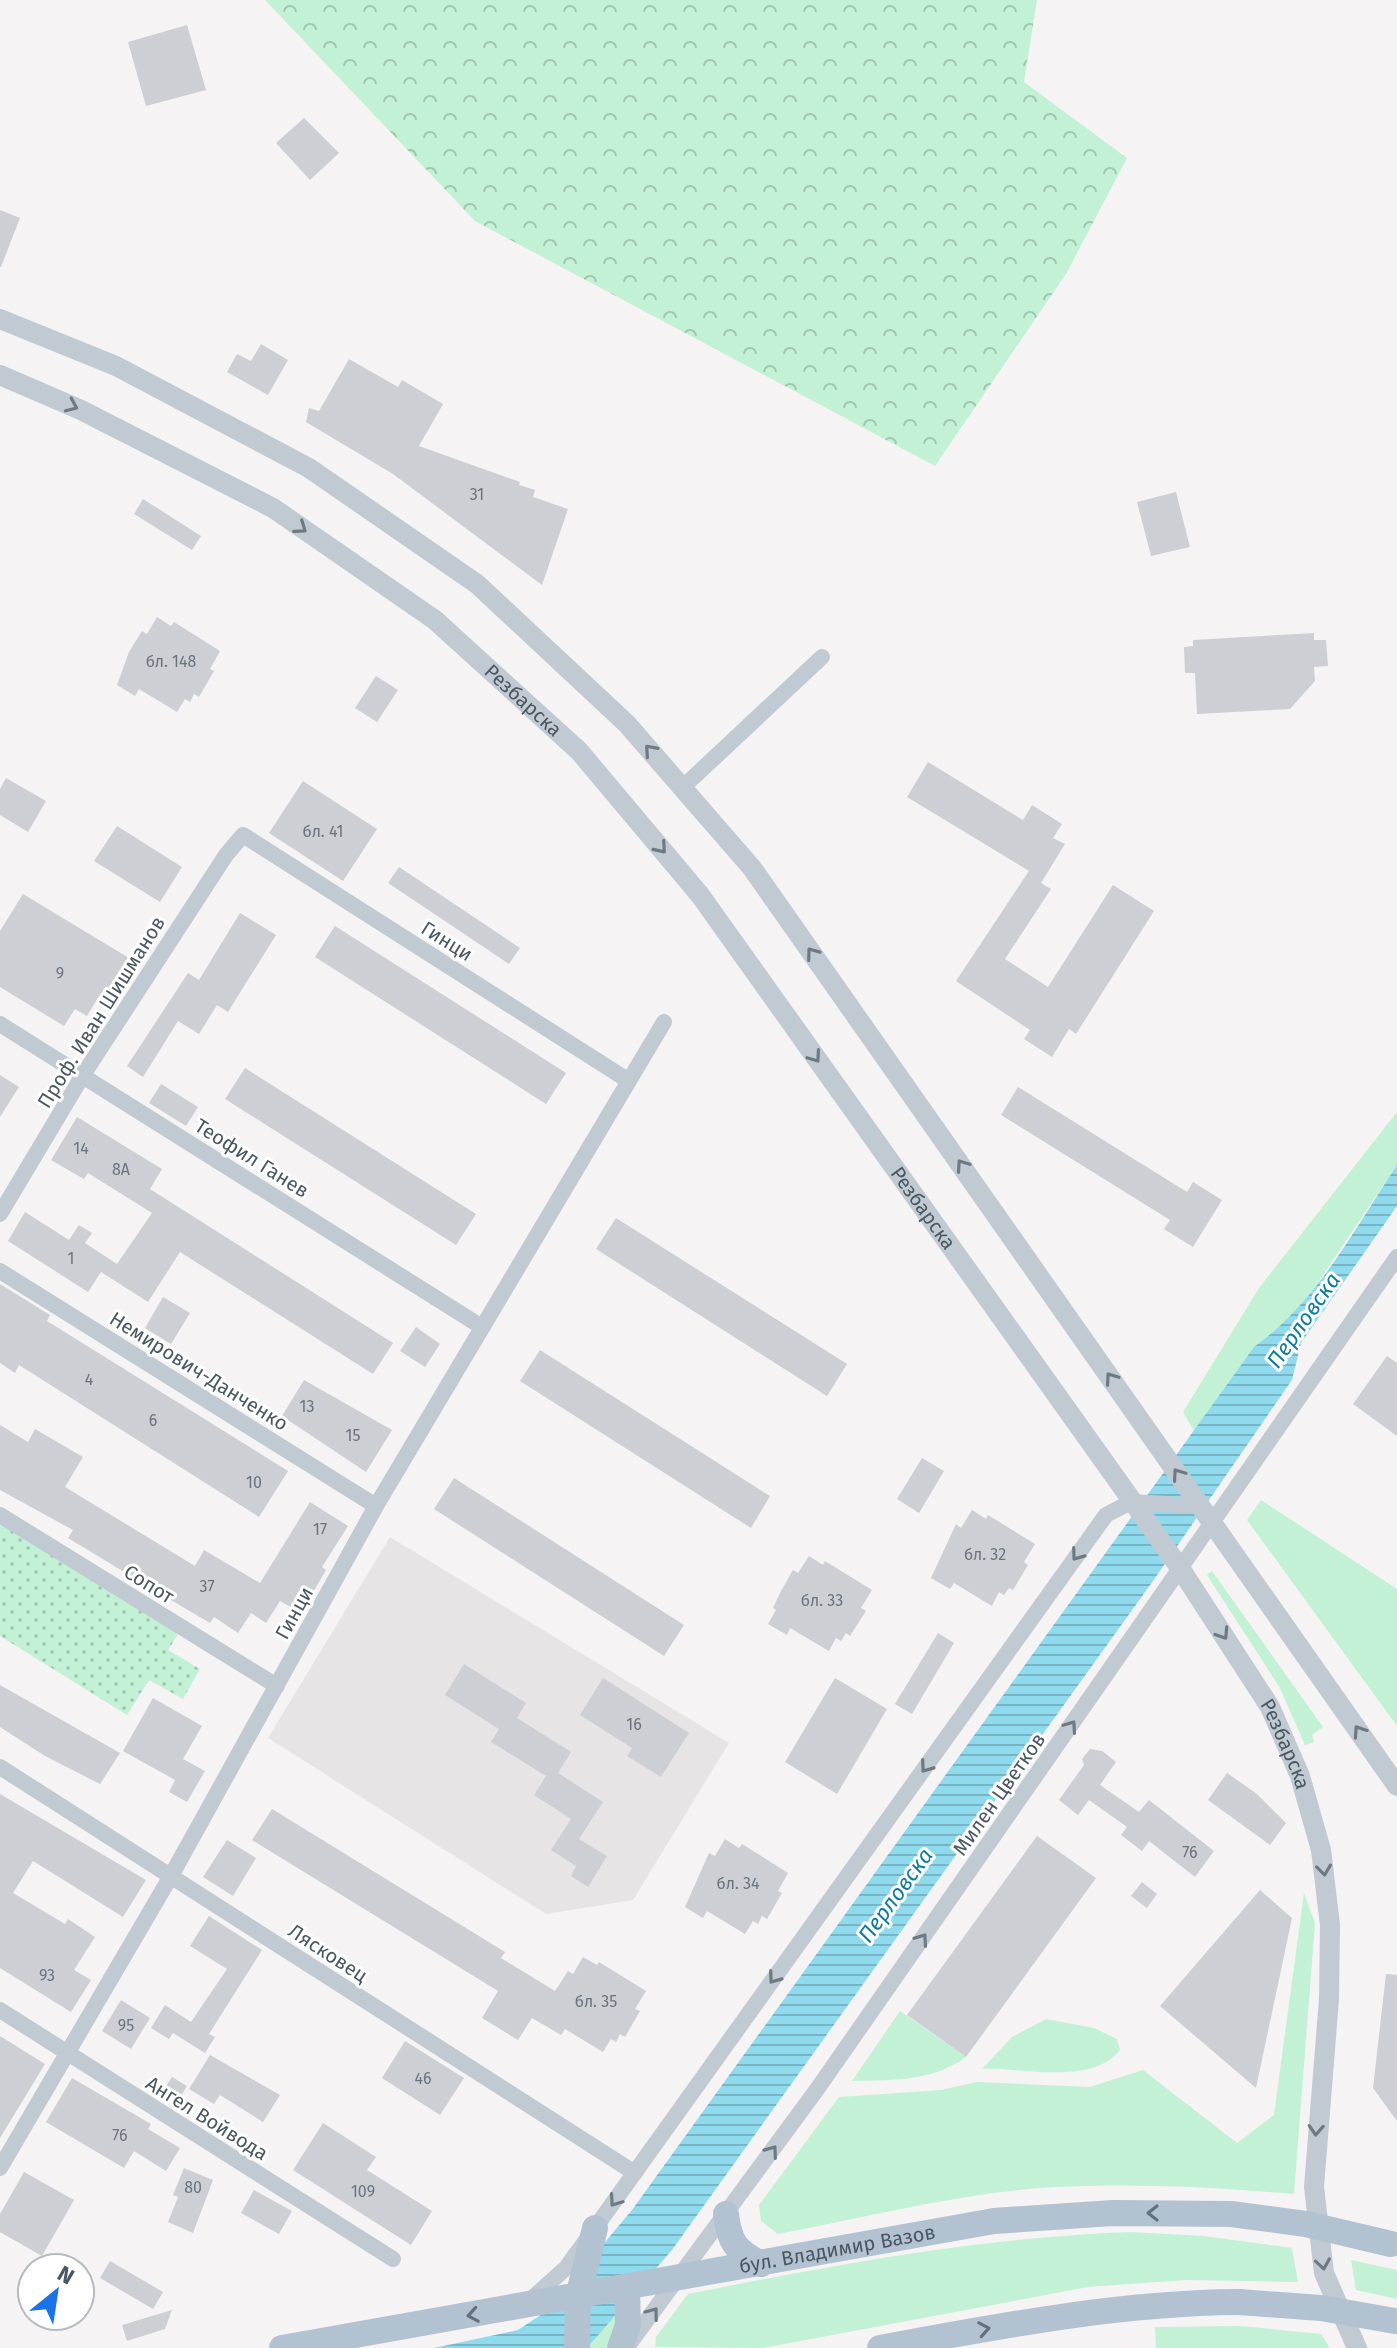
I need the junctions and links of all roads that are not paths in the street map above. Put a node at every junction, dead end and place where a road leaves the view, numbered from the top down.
1 (0, 319) edge
2 (0, 375) edge
3 (822, 657) dead end
4 (682, 788) junction
5 (243, 835) joint
6 (664, 1022) dead end
7 (0, 1024) edge
8 (83, 1075) junction
9 (629, 1081) junction
10 (0, 1214) edge
11 (1397, 1257) edge
12 (0, 1271) edge
13 (482, 1327) junction
14 (1131, 1502) junction
15 (376, 1506) junction
16 (1200, 1506) junction
17 (0, 1515) edge
18 (1213, 1525) junction
19 (1180, 1568) junction
20 (277, 1686) junction
21 (0, 1767) edge
22 (1397, 1786) edge
23 (171, 1876) junction
24 (0, 2010) edge
25 (66, 2053) junction
26 (0, 2168) edge
27 (635, 2173) junction
28 (726, 2214) junction
29 (595, 2228) junction
30 (1394, 2246) edge
31 (393, 2259) dead end
32 (761, 2264) junction
33 (679, 2278) junction
34 (627, 2289) junction
35 (578, 2297) junction
36 (521, 2307) junction
37 (1396, 2321) edge
38 (282, 2348) edge
39 (577, 2348) edge
40 (620, 2348) edge
41 (626, 2348) edge
42 (880, 2348) edge
43 (1357, 2348) edge

4 -> 1 street
2 -> 14 street, Резбарска
3 - 4 street
16 -> 4 street
5 - 8 street, Проф. Иван Шишманов
5 - 9 street, Гинци
6 - 9 street, Гинци
7 - 8 street, Теофил Ганев
8 - 10 street, Проф. Иван Шишманов
8 - 13 street, Теофил Ганев
9 - 13 street, Гинци
11 - 18 street, Милен Цветков
12 - 15 street, Немирович-Данченко
13 - 15 street, Гинци
14 - 16 street
14 - 19 street, Резбарска
14 -> 27 street
15 - 20 street, Гинци
16 - 18 street
17 - 20 street, Сопот
18 - 19 street, Милен Цветков
22 -> 18 street
28 -> 19 street, Милен Цветков
19 -> 43 street, Резбарска
20 - 23 street, Гинци
21 - 23 street, Лясковец
23 - 25 street, Гинци
23 - 27 street, Лясковец
24 - 25 street, Ангел Войвода
25 - 26 street, Гинци
25 - 31 street, Ангел Войвода
27 -> 29 street
28 - 32 main road
28 - 33 street, Милен Цветков
29 - 35 main road
29 - 36 street
30 -> 32 main road, бул. Владимир Вазов, bridge
32 - 33 main road, бул. Владимир Вазов
33 - 34 main road, бул. Владимир Вазов
41 -> 33 street, Милен Цветков
34 - 35 main road, бул. Владимир Вазов
34 - 40 main road
35 - 36 main road, бул. Владимир Вазов
35 - 39 main road
36 -> 38 main road, бул. Владимир Вазов
42 -> 37 main road, bridge

